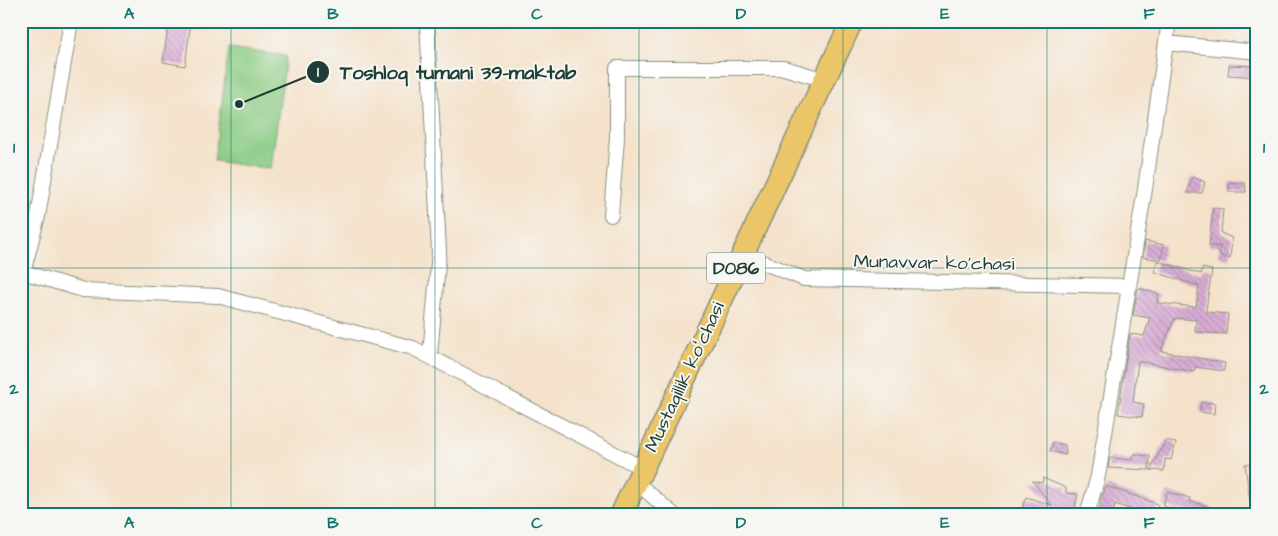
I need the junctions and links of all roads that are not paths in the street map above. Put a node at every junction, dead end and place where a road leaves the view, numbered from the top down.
1 (71, 21) edge
2 (427, 21) edge
3 (852, 21) edge
4 (1169, 21) edge
5 (1166, 43) junction
6 (1257, 52) edge
7 (825, 80) junction
8 (611, 215) dead end
9 (743, 254) junction
10 (22, 276) edge
11 (1129, 286) junction
12 (430, 355) junction
13 (639, 475) junction
14 (620, 515) edge
15 (674, 515) edge
16 (1087, 515) edge

1 - 10 street
2 - 12 street
3 - 7 main road, Mustaqillik koʻchasi / D086
4 - 5 street
5 - 6 street
5 - 11 street
7 - 8 street
7 - 9 main road, Mustaqillik koʻchasi / D086
9 - 11 street, Munavvar ko'chasi
9 - 13 main road, Mustaqillik koʻchasi / D086
10 - 12 street
11 - 16 street
12 - 13 street
13 - 14 main road, Mustaqillik koʻchasi / D086
13 - 15 street

